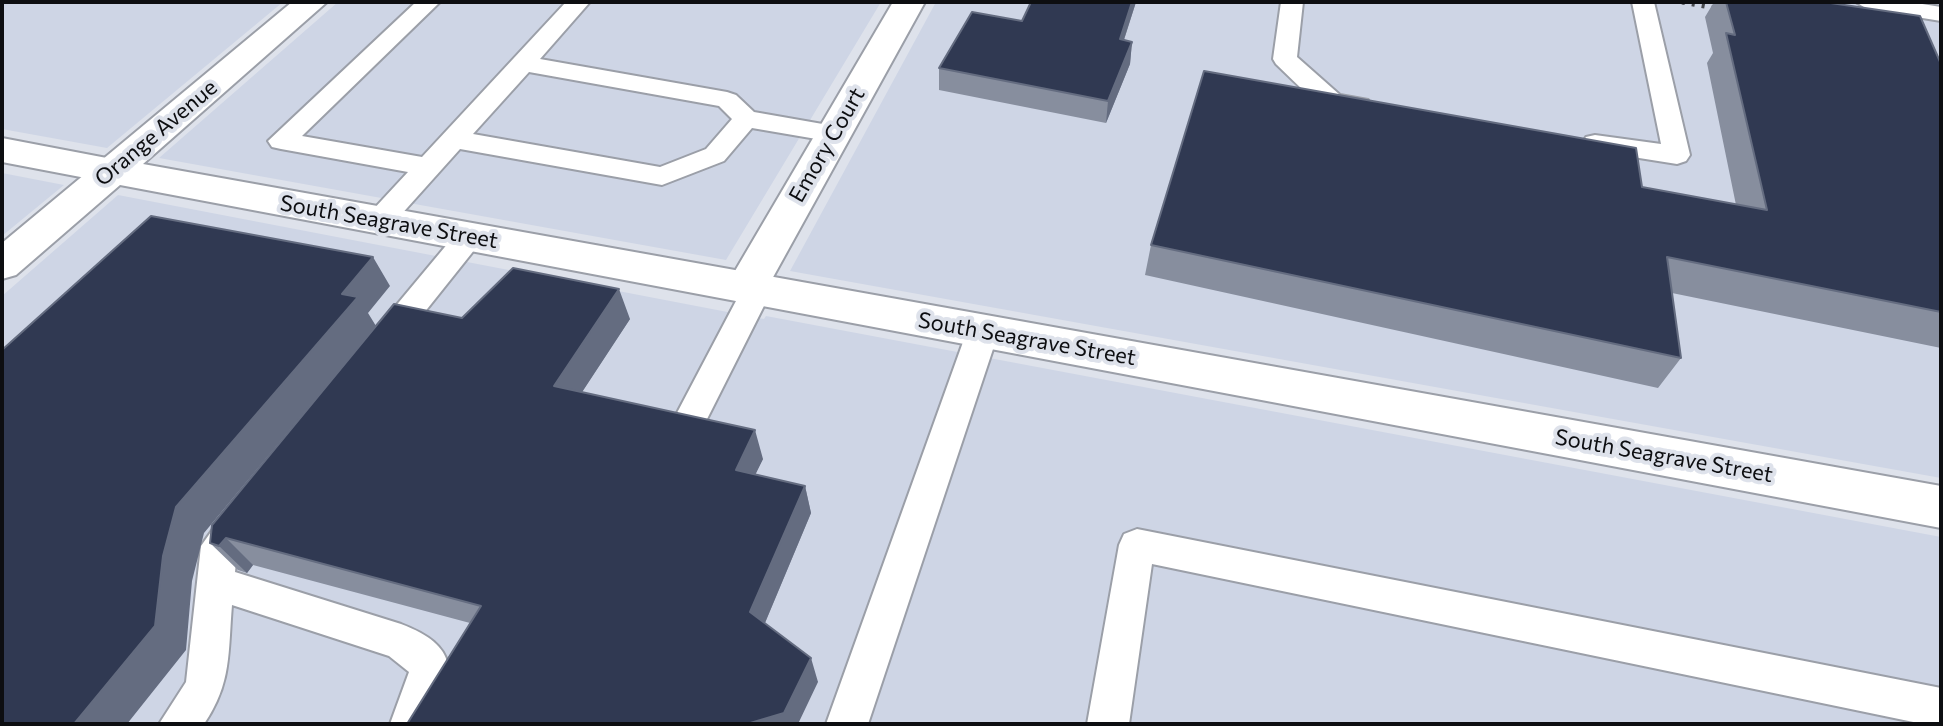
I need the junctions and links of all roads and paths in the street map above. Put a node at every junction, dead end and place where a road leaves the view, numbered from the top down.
1 (311, 2) edge
2 (429, 2) edge
3 (579, 2) edge
4 (909, 2) edge
5 (1292, 2) edge
6 (1643, 2) edge
7 (1867, 2) edge
8 (1941, 14) edge
9 (522, 63) junction
10 (1379, 109) edge
11 (746, 119) junction
12 (834, 134) junction
13 (1567, 138) edge
14 (453, 139) junction
15 (2, 150) edge
16 (427, 167) junction
17 (112, 171) junction
18 (380, 220) junction
19 (469, 237) junction
20 (2, 265) edge
21 (751, 289) junction
22 (983, 331) junction
23 (367, 362) edge
24 (690, 420) edge
25 (258, 497) edge
26 (1941, 507) edge
27 (214, 582) junction
28 (1941, 708) edge
29 (180, 724) edge
30 (411, 724) edge
31 (847, 724) edge
32 (1108, 724) edge

1 - 17 street, Orange Avenue
2 - 16 lane
3 - 9 lane
4 - 12 street, Emory Court
5 - 10 lane
6 - 13 lane
7 - 8 lane
9 - 11 lane
9 - 14 lane
11 - 12 lane
11 - 14 lane
12 - 21 street, Emory Court
14 - 16 lane
15 - 17 street, South Seagrave Street
16 - 18 lane
17 - 18 street, South Seagrave Street
17 - 20 street, Orange Avenue
18 - 19 street, South Seagrave Street
19 - 21 street, South Seagrave Street
19 - 23 lane
21 - 22 street, South Seagrave Street
21 - 24 lane
22 - 26 street, South Seagrave Street
22 - 31 lane
25 - 27 lane
27 - 29 lane
27 - 30 lane
28 - 32 lane

